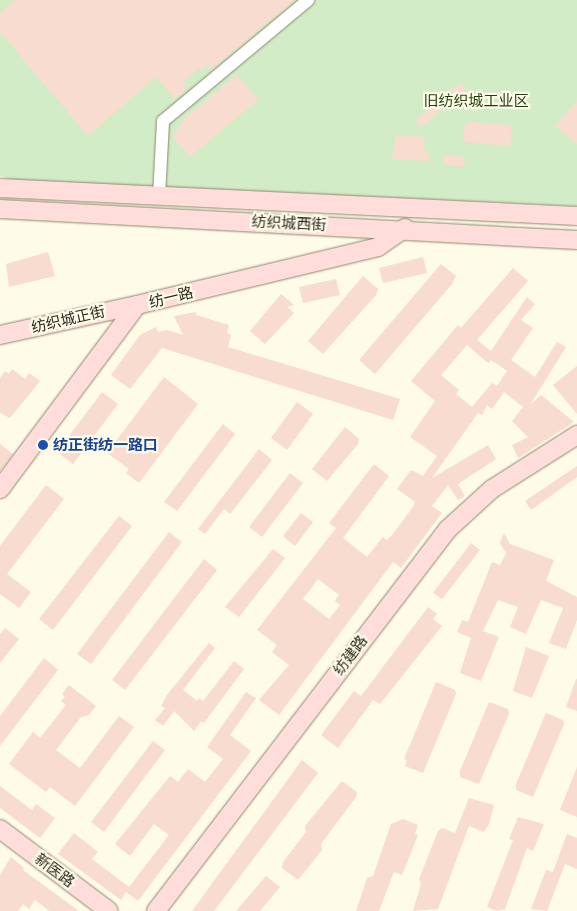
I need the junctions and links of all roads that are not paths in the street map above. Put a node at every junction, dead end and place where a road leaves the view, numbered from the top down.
1 (308, 0) edge
2 (0, 188) edge
3 (159, 196) junction
4 (0, 209) edge
5 (406, 210) junction
6 (577, 216) edge
7 (405, 230) junction
8 (577, 240) edge
9 (137, 305) junction
10 (0, 335) edge
11 (577, 435) edge
12 (0, 489) edge
13 (0, 829) edge
14 (109, 911) edge
15 (156, 911) edge

1 - 3 street
2 - 3 street, 纺织城西街
3 - 5 street, 纺织城西街
4 - 7 street, 纺织城西街
5 - 6 street, 纺织城西街
5 - 7 street
7 - 8 street, 纺织城西街
7 - 9 street, 纺一路
9 - 10 street, 纺织城正街
9 - 12 street, 纺一路
11 - 15 street, 纺建路
13 - 14 street, 新医路

